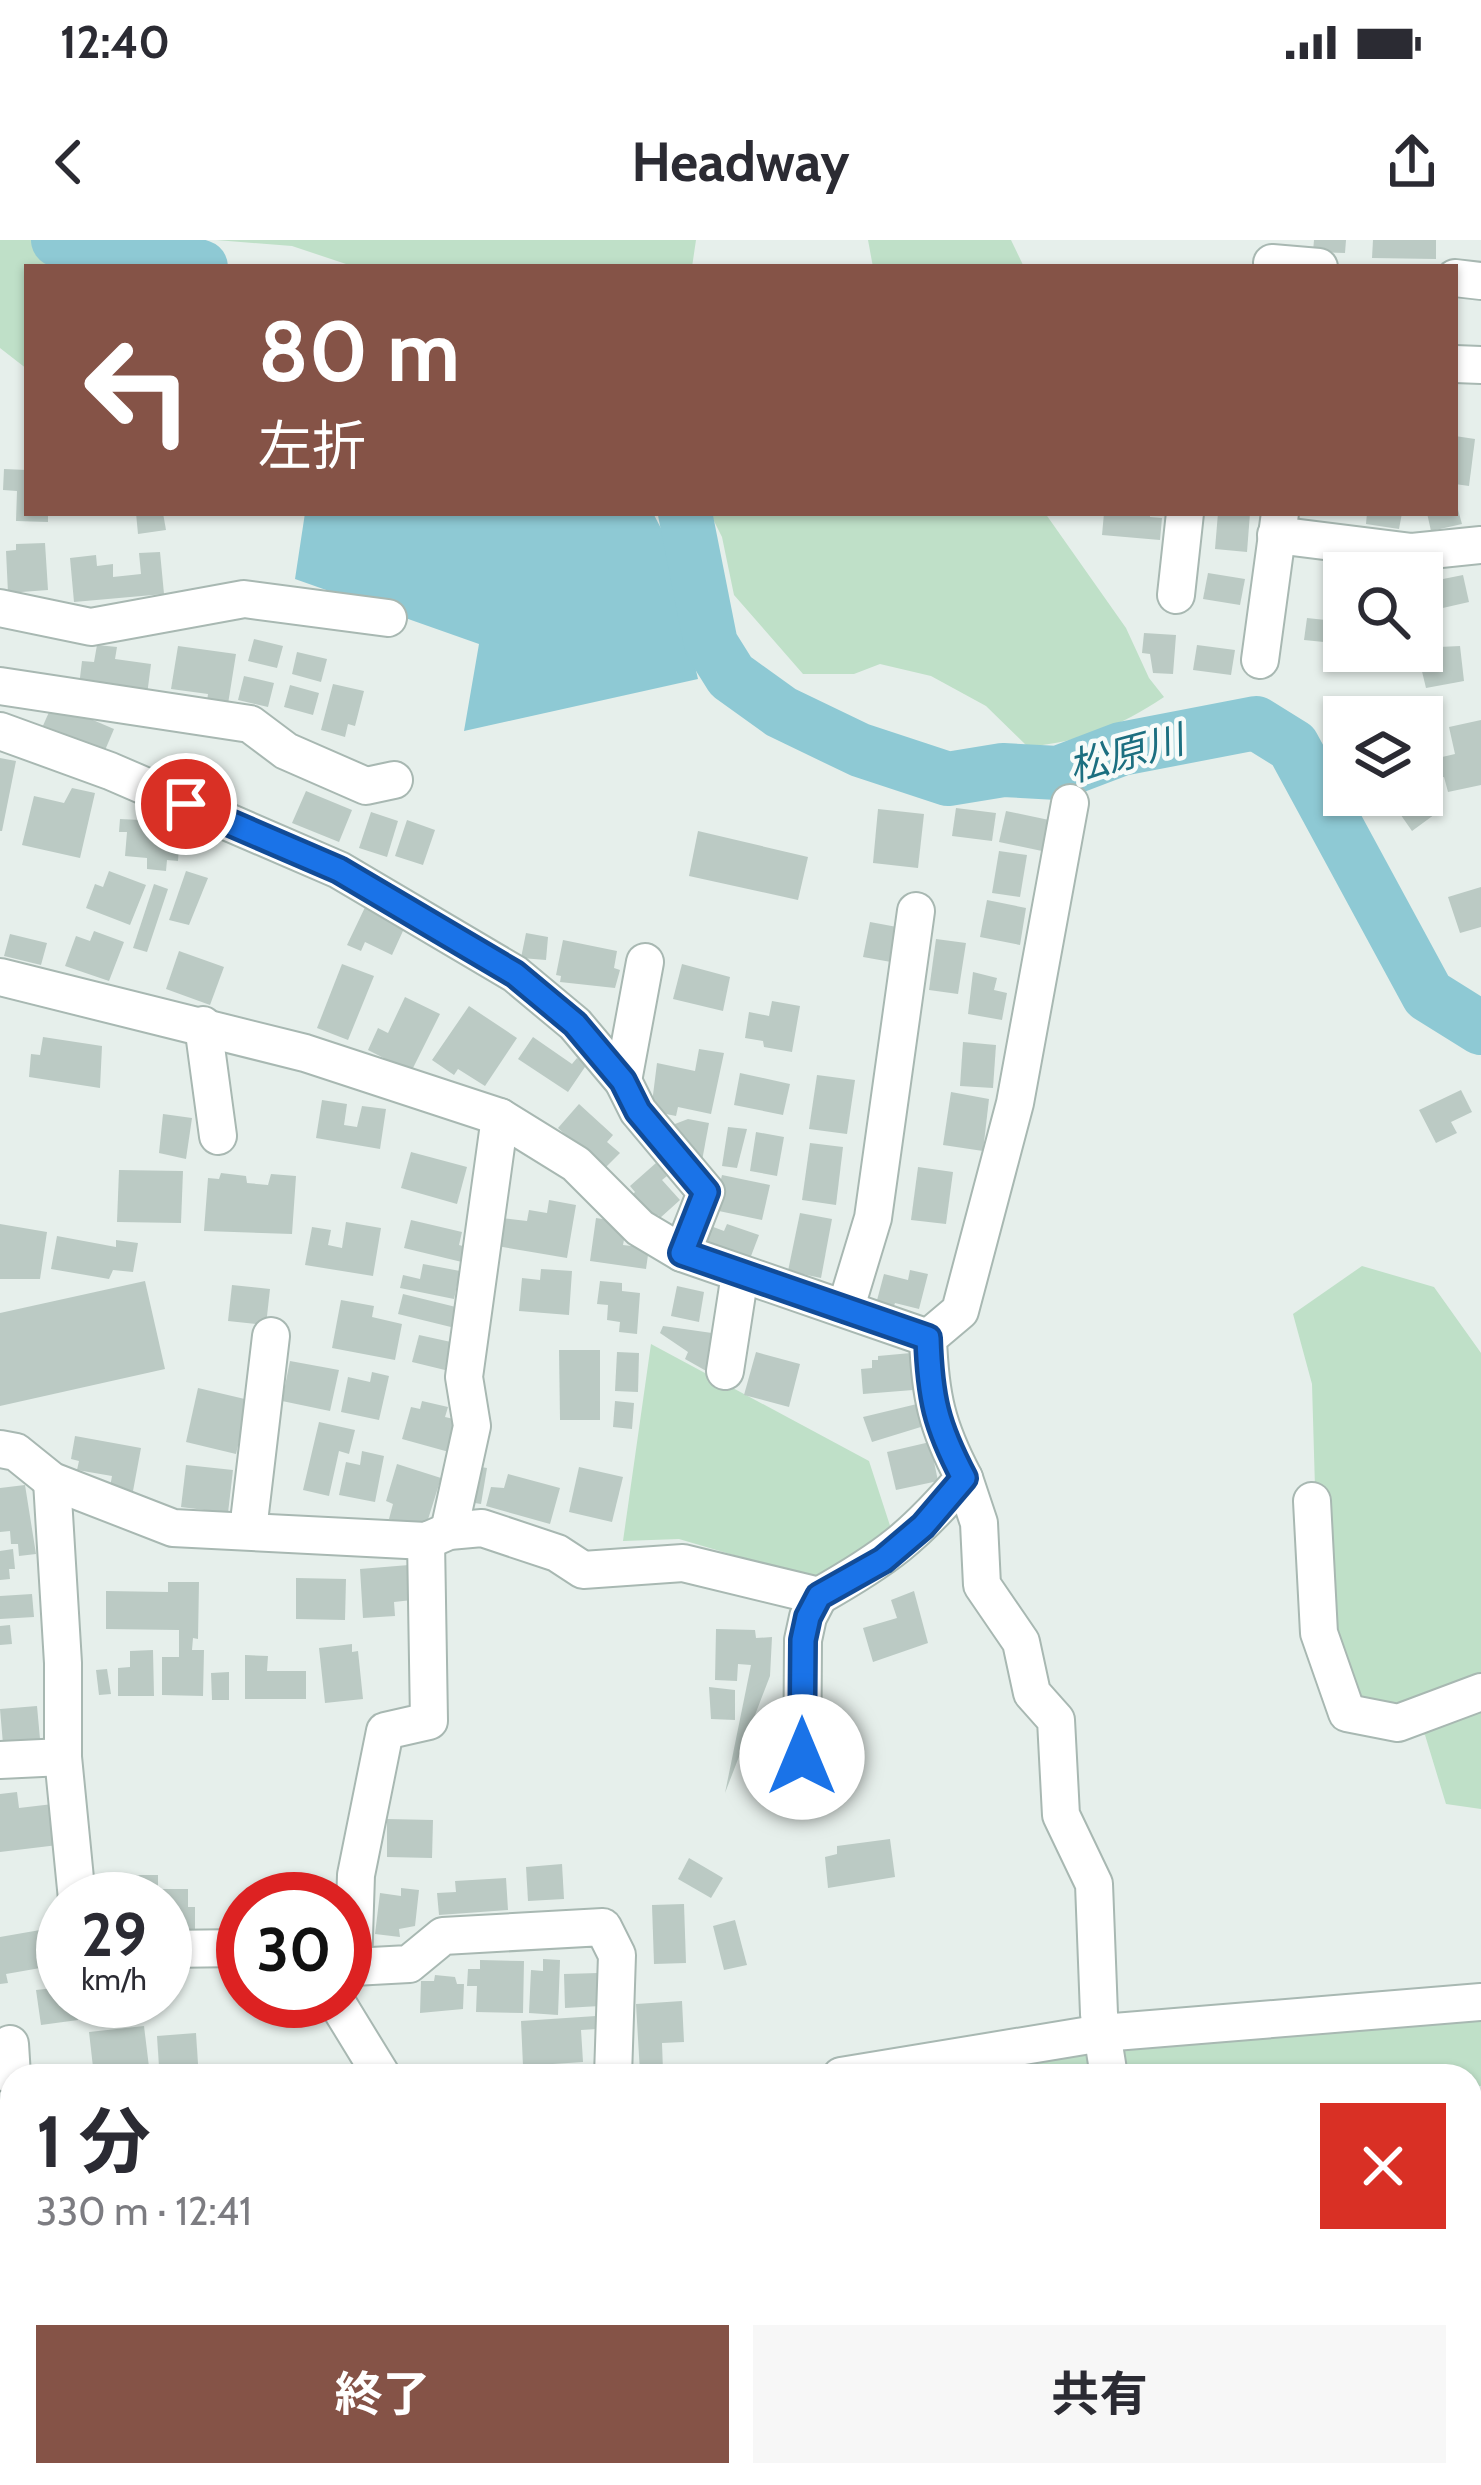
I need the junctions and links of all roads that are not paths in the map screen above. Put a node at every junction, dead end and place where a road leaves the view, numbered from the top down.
1 (1273, 263) dead end
2 (1284, 264) edge
3 (1185, 516) edge
4 (1278, 524) edge
5 (1481, 545) edge
6 (1176, 595) dead end
7 (0, 608) edge
8 (388, 619) dead end
9 (1260, 660) dead end
10 (0, 686) edge
11 (0, 731) edge
12 (394, 780) dead end
13 (1070, 803) dead end
14 (916, 911) dead end
15 (645, 962) dead end
16 (0, 977) edge
17 (202, 1025) junction
18 (623, 1081) junction
19 (500, 1117) junction
20 (218, 1136) dead end
21 (682, 1253) junction
22 (740, 1274) junction
23 (846, 1307) junction
24 (271, 1336) dead end
25 (928, 1338) junction
26 (725, 1371) dead end
27 (0, 1449) edge
28 (964, 1478) junction
29 (52, 1481) junction
30 (1312, 1501) dead end
31 (248, 1530) junction
32 (438, 1536) junction
33 (819, 1596) junction
34 (1481, 1692) edge
35 (63, 1757) junction
36 (0, 1760) edge
37 (802, 1796) dead end
38 (74, 1872) edge
39 (357, 1872) edge
40 (372, 1967) edge
41 (1481, 2002) edge
42 (353, 2028) edge
43 (1102, 2033) junction
44 (375, 2064) edge
45 (613, 2064) edge
46 (914, 2064) edge
47 (1107, 2064) edge

1 - 2 street
3 - 6 street
4 - 5 street
4 - 9 street
7 - 8 street
10 - 12 street
11 - 18 street
13 - 25 street
14 - 23 street
15 - 18 street
16 - 17 street
17 - 19 street
17 - 20 street
18 - 21 street
19 - 21 street
19 - 32 street
21 - 22 street
22 - 23 street
22 - 26 street
23 - 25 street
24 - 31 street
25 - 28 street
27 - 29 street
28 - 33 street
28 - 43 street
29 - 31 street
29 - 35 street
30 - 34 street
31 - 32 street
32 - 33 street
32 - 39 street
33 - 37 street
35 - 36 street
35 - 38 street
40 - 45 street
41 - 43 street
42 - 44 street
43 - 46 street
43 - 47 street

